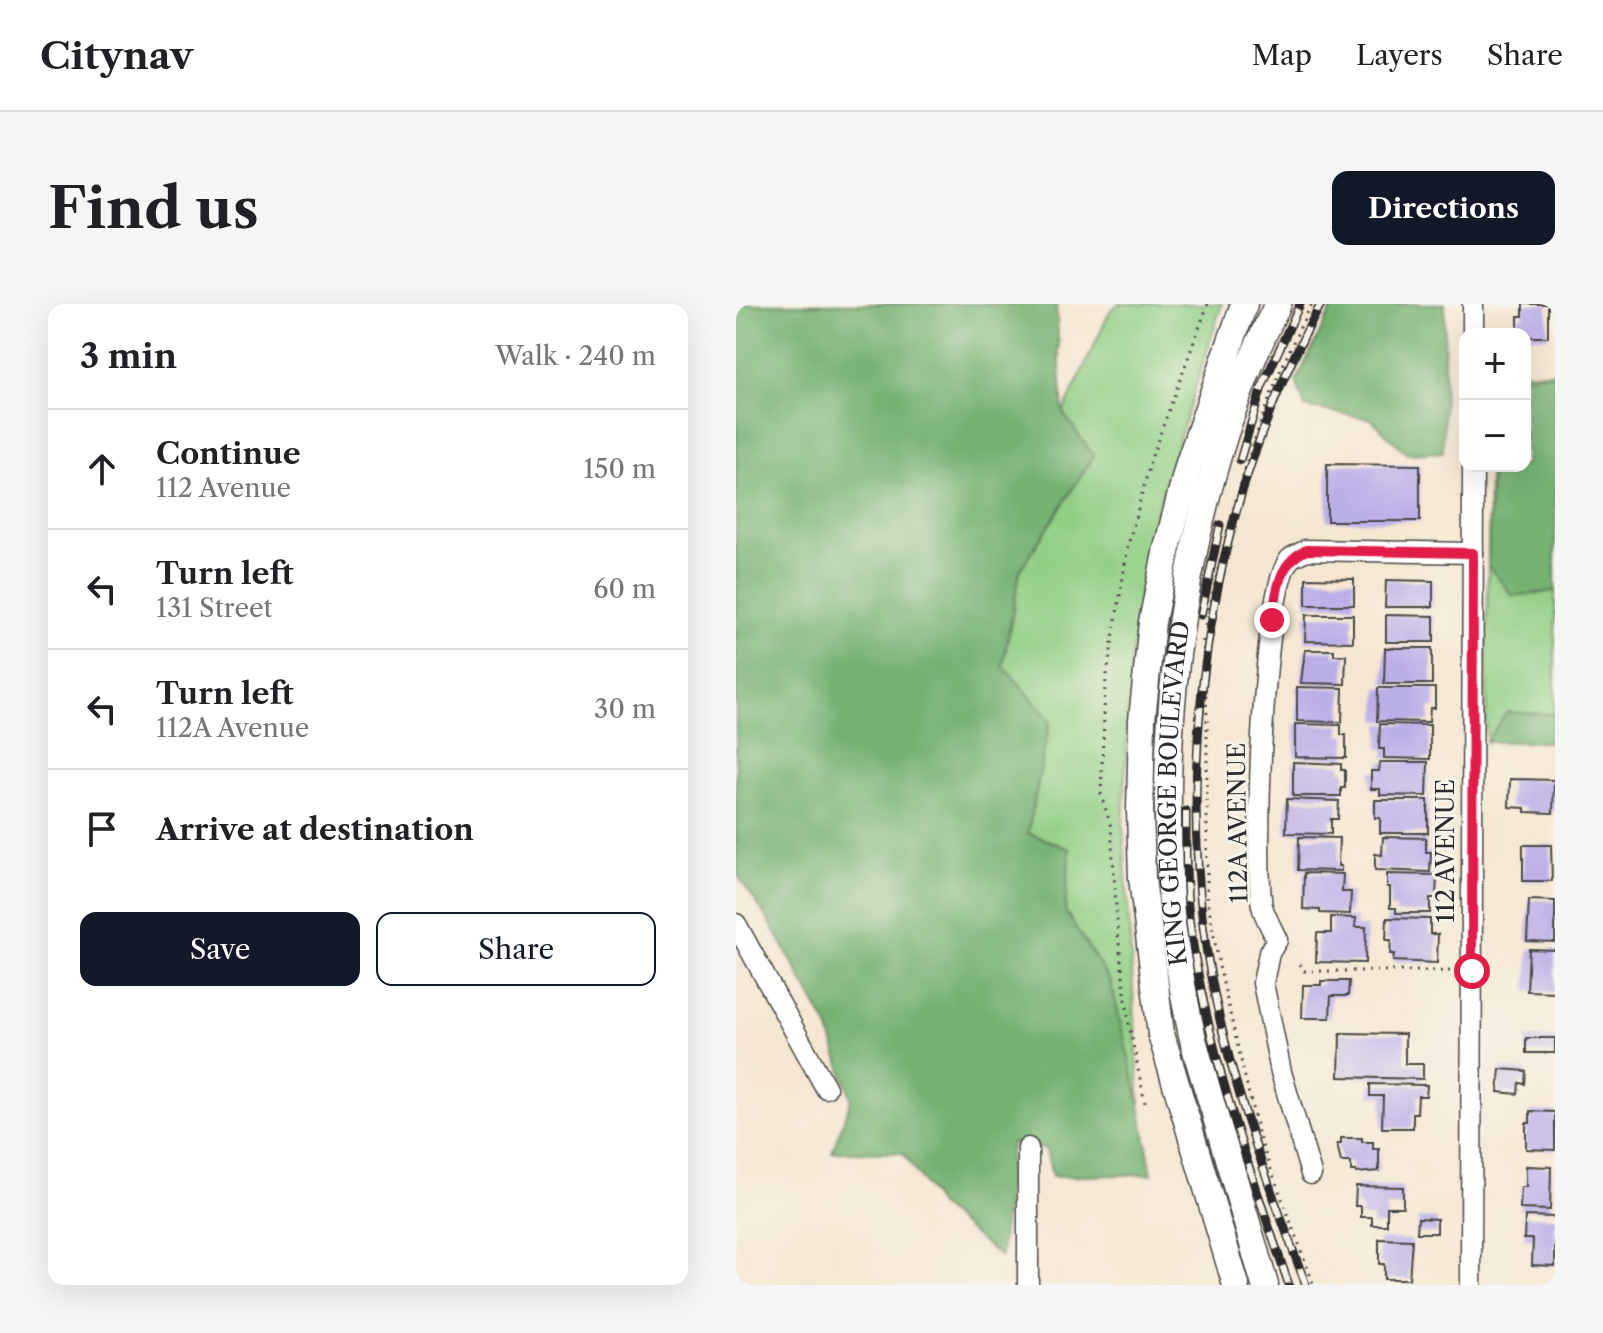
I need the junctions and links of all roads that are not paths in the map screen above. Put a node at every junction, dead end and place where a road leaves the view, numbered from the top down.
1 (1244, 304) edge
2 (1278, 304) edge
3 (1473, 304) edge
4 (1473, 328) edge
5 (1473, 472) edge
6 (1473, 553) junction
7 (736, 924) edge
8 (826, 1088) dead end
9 (1028, 1148) dead end
10 (1311, 1174) dead end
11 (1028, 1285) edge
12 (1236, 1285) edge
13 (1265, 1285) edge
14 (1471, 1285) edge

1 - 12 main road, KING GEORGE BOULEVARD
2 - 13 main road, KING GEORGE BOULEVARD
3 - 4 street
5 - 6 street, 112 AVENUE
6 - 10 street, 112A AVENUE
6 - 14 street, 112 AVENUE
7 - 8 street
9 - 11 street

